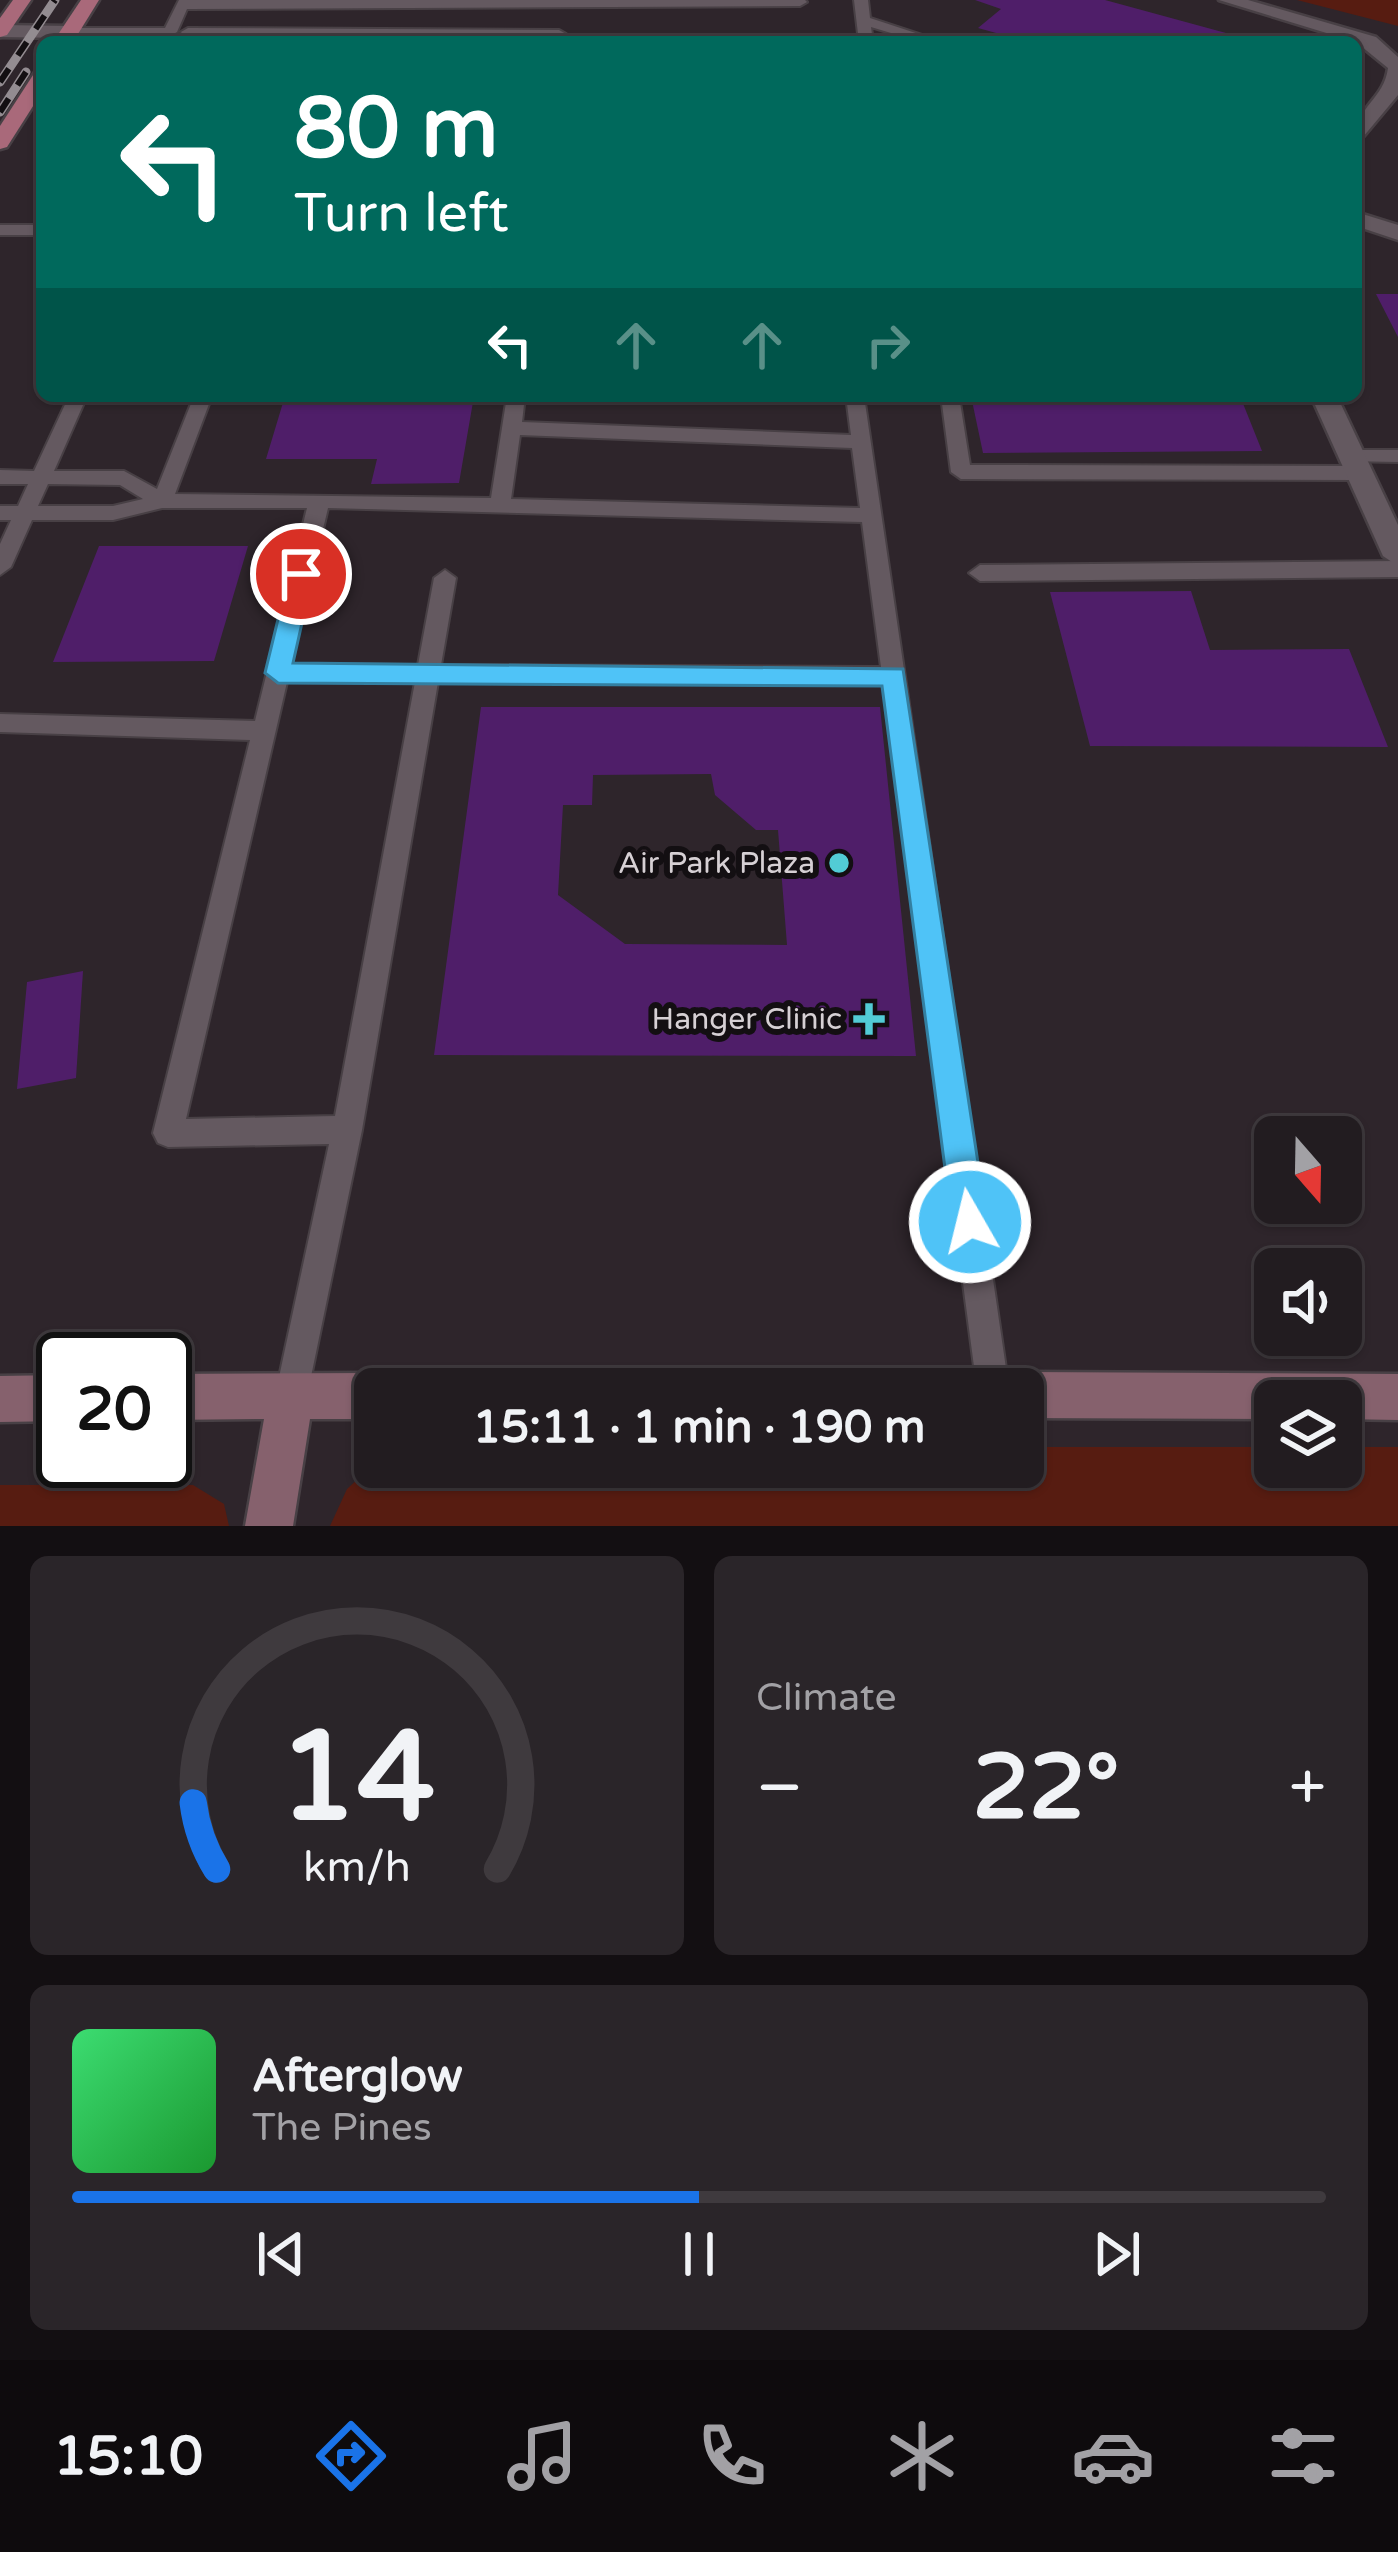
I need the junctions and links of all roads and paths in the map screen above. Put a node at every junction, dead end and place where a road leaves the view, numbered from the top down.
1 (22, 0) edge
2 (90, 0) edge
3 (861, 0) edge
4 (1228, 0) edge
5 (800, 1) edge
6 (184, 2) edge
7 (863, 20) junction
8 (0, 32) edge
9 (180, 35) edge
10 (53, 36) edge
11 (67, 36) edge
12 (123, 36) edge
13 (278, 36) edge
14 (515, 36) edge
15 (559, 36) edge
16 (805, 36) edge
17 (865, 36) edge
18 (916, 36) edge
19 (1351, 36) edge
20 (1362, 42) edge
21 (1395, 61) edge
22 (36, 86) edge
23 (1390, 103) edge
24 (1362, 129) edge
25 (0, 143) edge
26 (1362, 221) edge
27 (0, 230) edge
28 (36, 230) edge
29 (1398, 232) edge
30 (75, 402) edge
31 (201, 402) edge
32 (515, 402) edge
33 (856, 402) edge
34 (951, 402) edge
35 (1327, 402) edge
36 (511, 428) junction
37 (861, 442) junction
38 (1398, 456) edge
39 (1356, 464) junction
40 (42, 476) junction
41 (0, 477) edge
42 (162, 501) junction
43 (319, 501) junction
44 (500, 506) junction
45 (0, 513) edge
46 (26, 513) junction
47 (872, 514) junction
48 (1398, 556) edge
49 (0, 567) edge
50 (1398, 569) edge
51 (980, 573) dead end
52 (445, 578) dead end
53 (278, 673) junction
54 (425, 674) junction
55 (894, 676) junction
56 (0, 723) edge
57 (264, 731) junction
58 (347, 1130) junction
59 (990, 1368) edge
60 (1044, 1395) edge
61 (291, 1396) junction
62 (354, 1396) edge
63 (192, 1397) edge
64 (1398, 1397) edge
65 (36, 1398) edge
66 (0, 1399) edge
67 (269, 1526) edge

1 - 8 main road
2 - 11 main road
3 - 7 lane
4 - 19 street
5 - 6 lane
5 - 16 lane
6 - 9 lane
7 - 17 lane
7 - 18 lane
8 - 10 street
9 - 12 lane
9 - 13 lane
14 - 15 lane
20 - 21 street
21 - 23 street
22 - 25 main road
23 - 24 street
26 - 29 street
27 - 28 lane
30 - 40 lane
31 - 42 lane
32 - 36 lane
33 - 37 lane
34 - 39 lane
35 - 39 street
36 - 37 lane
36 - 44 lane
37 - 47 lane
38 - 39 lane
39 - 48 street
40 - 41 lane
40 - 42 lane
40 - 46 lane
42 - 43 lane
42 - 46 lane
43 - 44 lane
43 - 53 lane
44 - 47 lane
45 - 46 lane
46 - 49 lane
47 - 55 lane
50 - 51 lane
52 - 54 lane
53 - 54 lane
53 - 57 lane
54 - 55 lane
54 - 58 lane
55 - 59 lane
56 - 57 lane
57 - 58 lane
58 - 61 lane
60 - 64 main road
61 - 62 main road
61 - 63 main road
61 - 67 main road
65 - 66 main road

